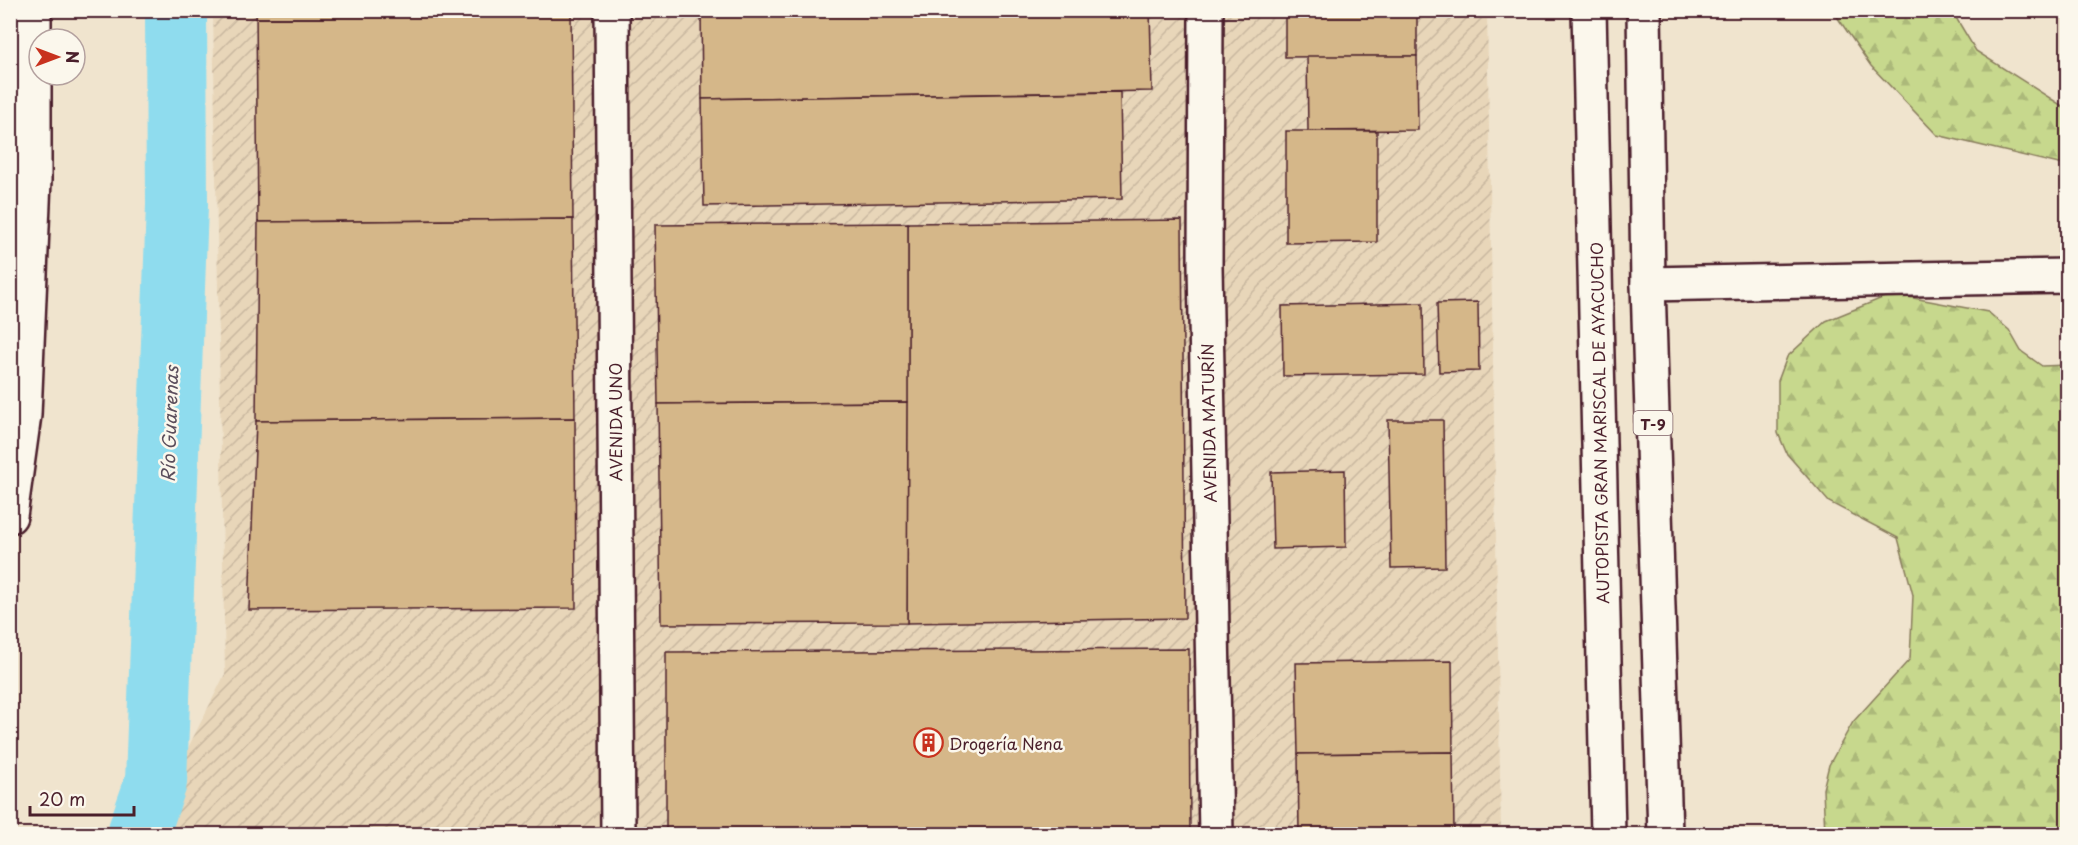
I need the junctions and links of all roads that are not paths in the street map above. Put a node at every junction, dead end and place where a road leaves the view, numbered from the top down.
1 (34, 10) edge
2 (612, 10) edge
3 (1206, 10) edge
4 (1589, 10) edge
5 (1644, 10) edge
6 (2067, 276) edge
7 (1648, 284) junction
8 (10, 516) edge
9 (618, 834) edge
10 (1216, 834) edge
11 (1608, 834) edge
12 (1665, 834) edge

1 - 8 main road
2 - 9 main road, AVENIDA UNO
3 - 10 main road, AVENIDA MATURÍN
4 - 11 main road, AUTOPISTA GRAN MARISCAL DE AYACUCHO
5 - 7 main road, T-9
6 - 7 main road
7 - 12 main road, T-9

